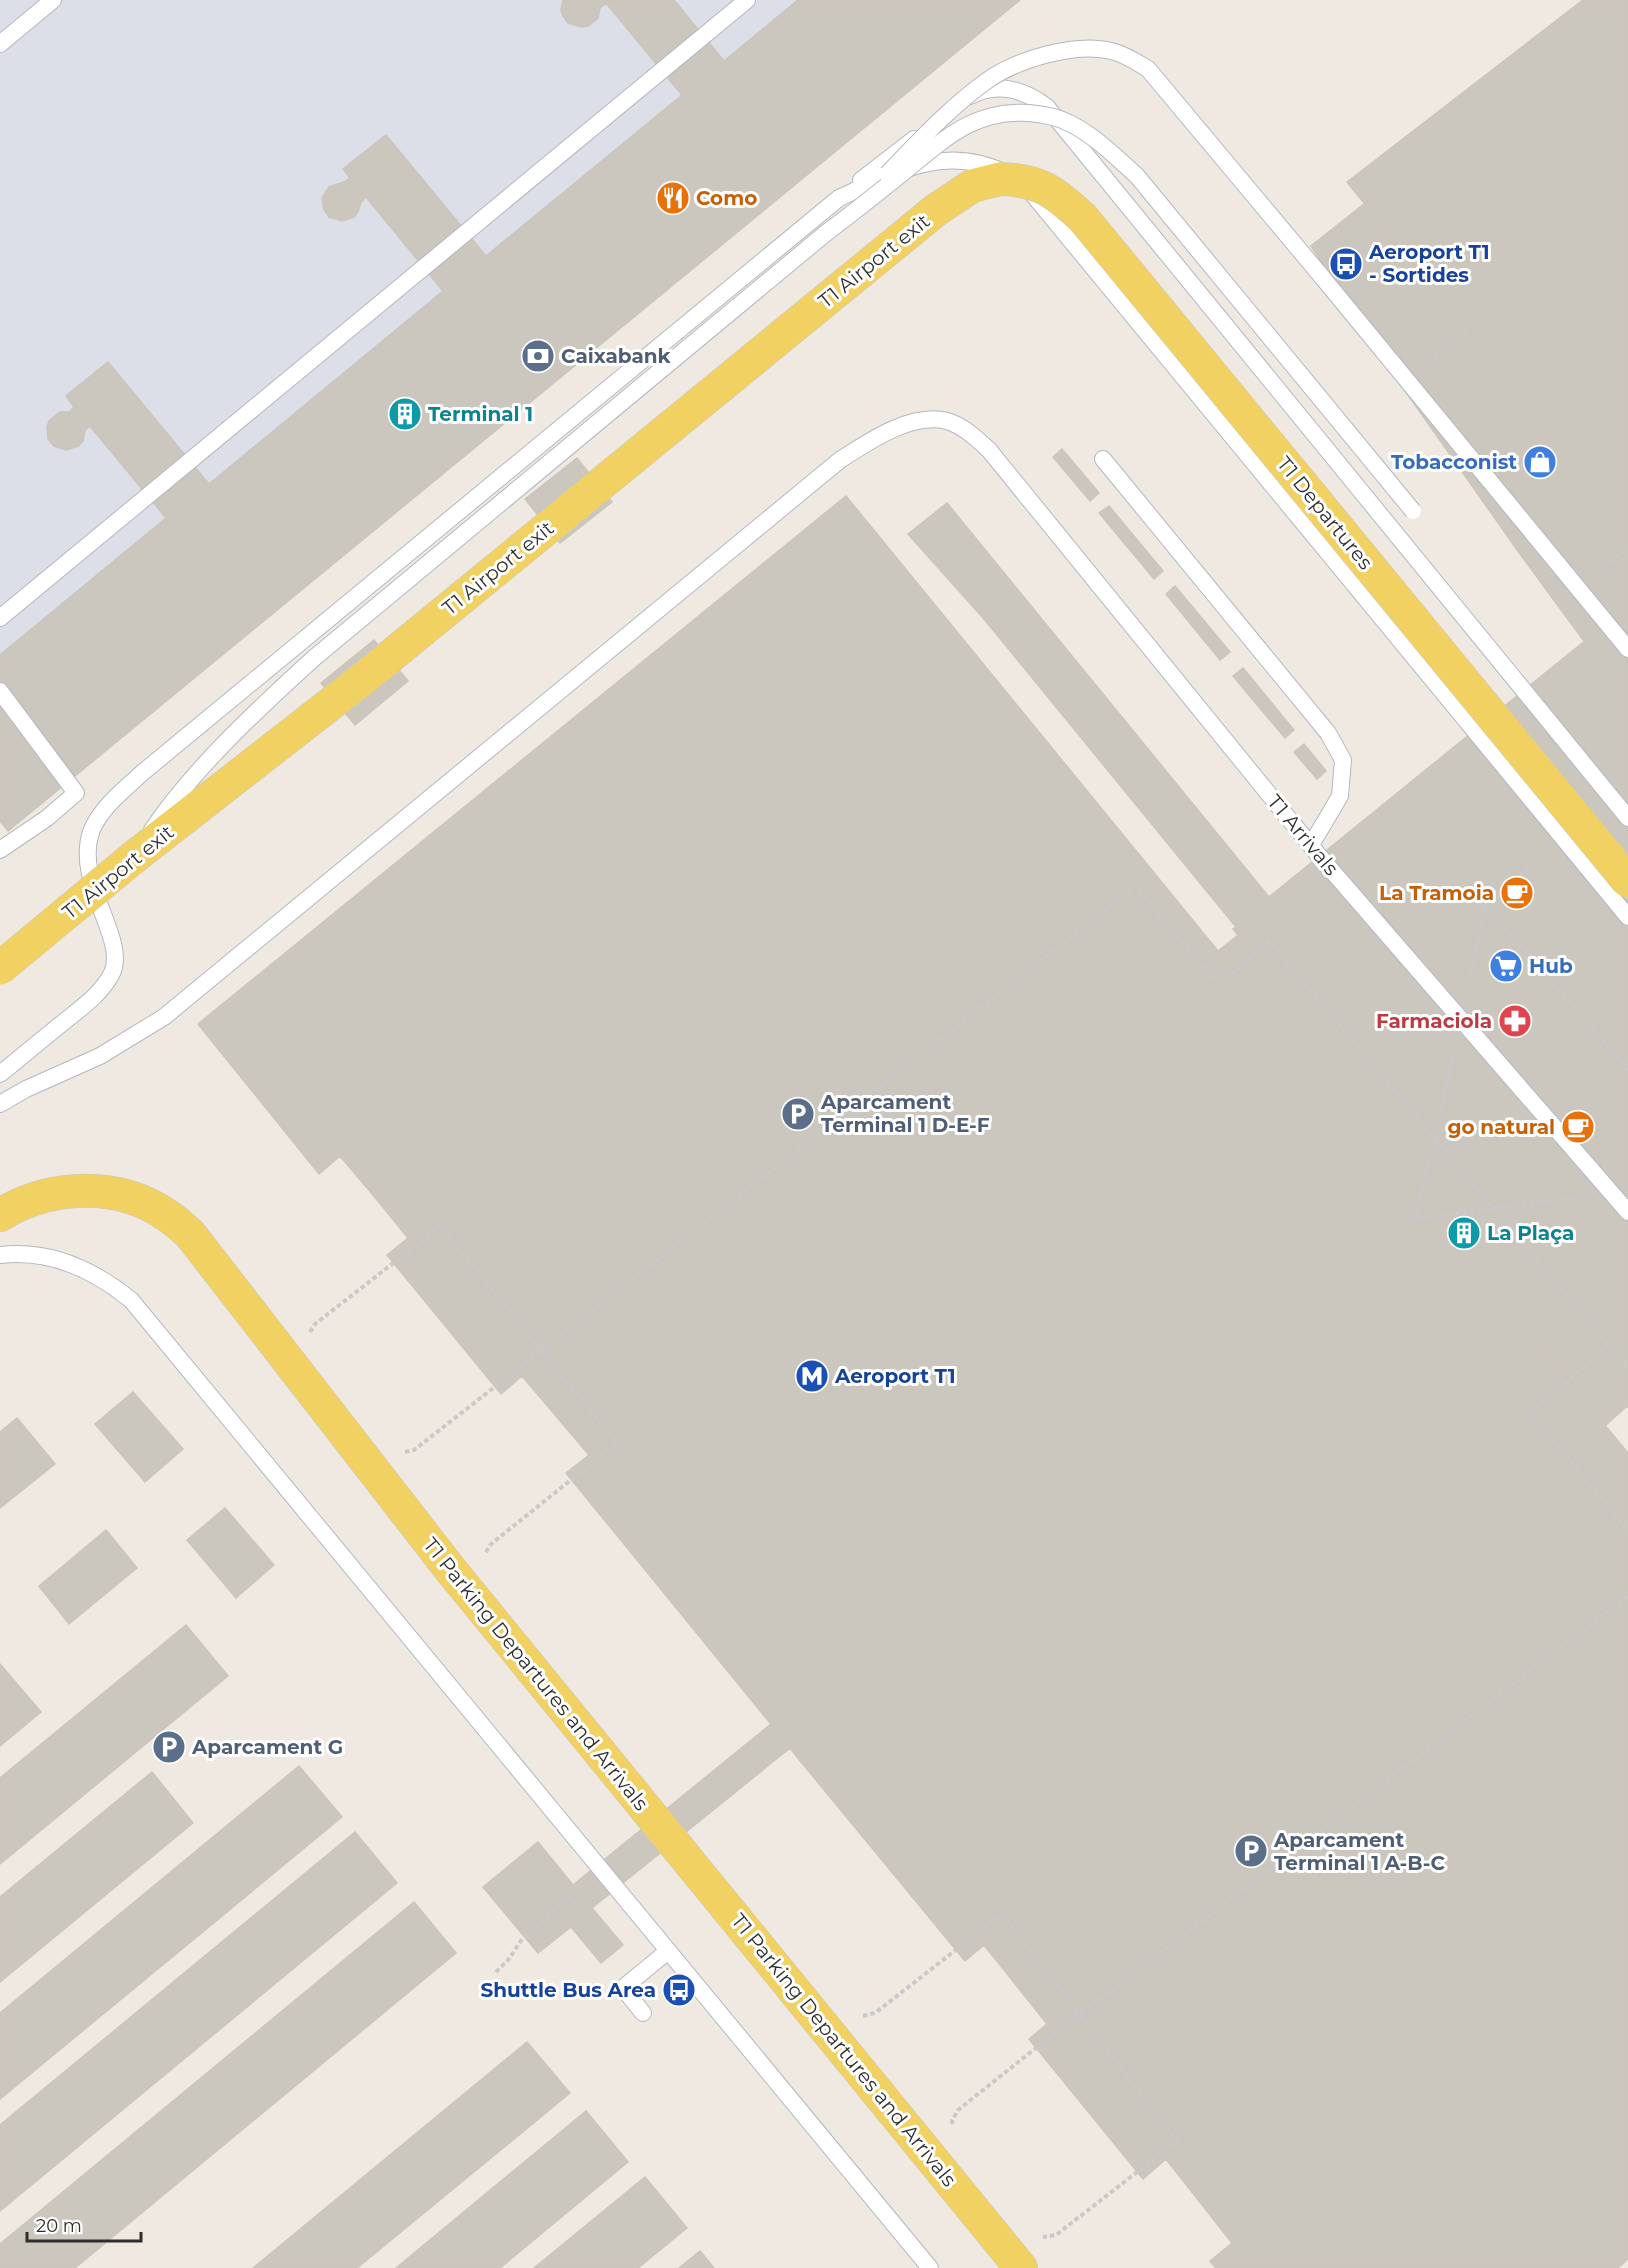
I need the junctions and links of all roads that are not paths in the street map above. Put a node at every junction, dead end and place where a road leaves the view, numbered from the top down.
1 (53, 0) edge
2 (744, 1) edge
3 (0, 44) edge
4 (1000, 179) joint
5 (839, 198) junction
6 (826, 233) junction
7 (1103, 459) dead end
8 (1413, 511) dead end
9 (0, 618) edge
10 (1628, 649) edge
11 (0, 691) edge
12 (1628, 818) edge
13 (1311, 845) junction
14 (0, 850) edge
15 (134, 857) junction
16 (1628, 881) edge
17 (1628, 917) edge
18 (0, 968) edge
19 (0, 1074) edge
20 (0, 1104) edge
21 (1628, 1212) edge
22 (0, 1215) edge
23 (0, 1255) edge
24 (668, 1951) junction
25 (643, 2013) dead end
26 (930, 2268) edge
27 (1021, 2268) edge

1 - 3 lane
2 - 9 lane
4 - 15 main road, T1 Airport exit
4 - 16 main road, T1 Departures, bridge
5 - 12 lane
5 - 17 lane
5 - 19 lane
6 - 8 lane, bridge
6 - 10 lane, bridge
6 - 15 lane
7 - 13 lane
11 - 14 lane
13 - 20 lane, T1 Arrivals
13 - 21 lane, T1 Arrivals
15 - 18 main road, T1 Airport exit, bridge
22 - 27 main road, T1 Parking Departures and Arrivals
23 - 24 lane
24 - 25 lane
24 - 26 lane

